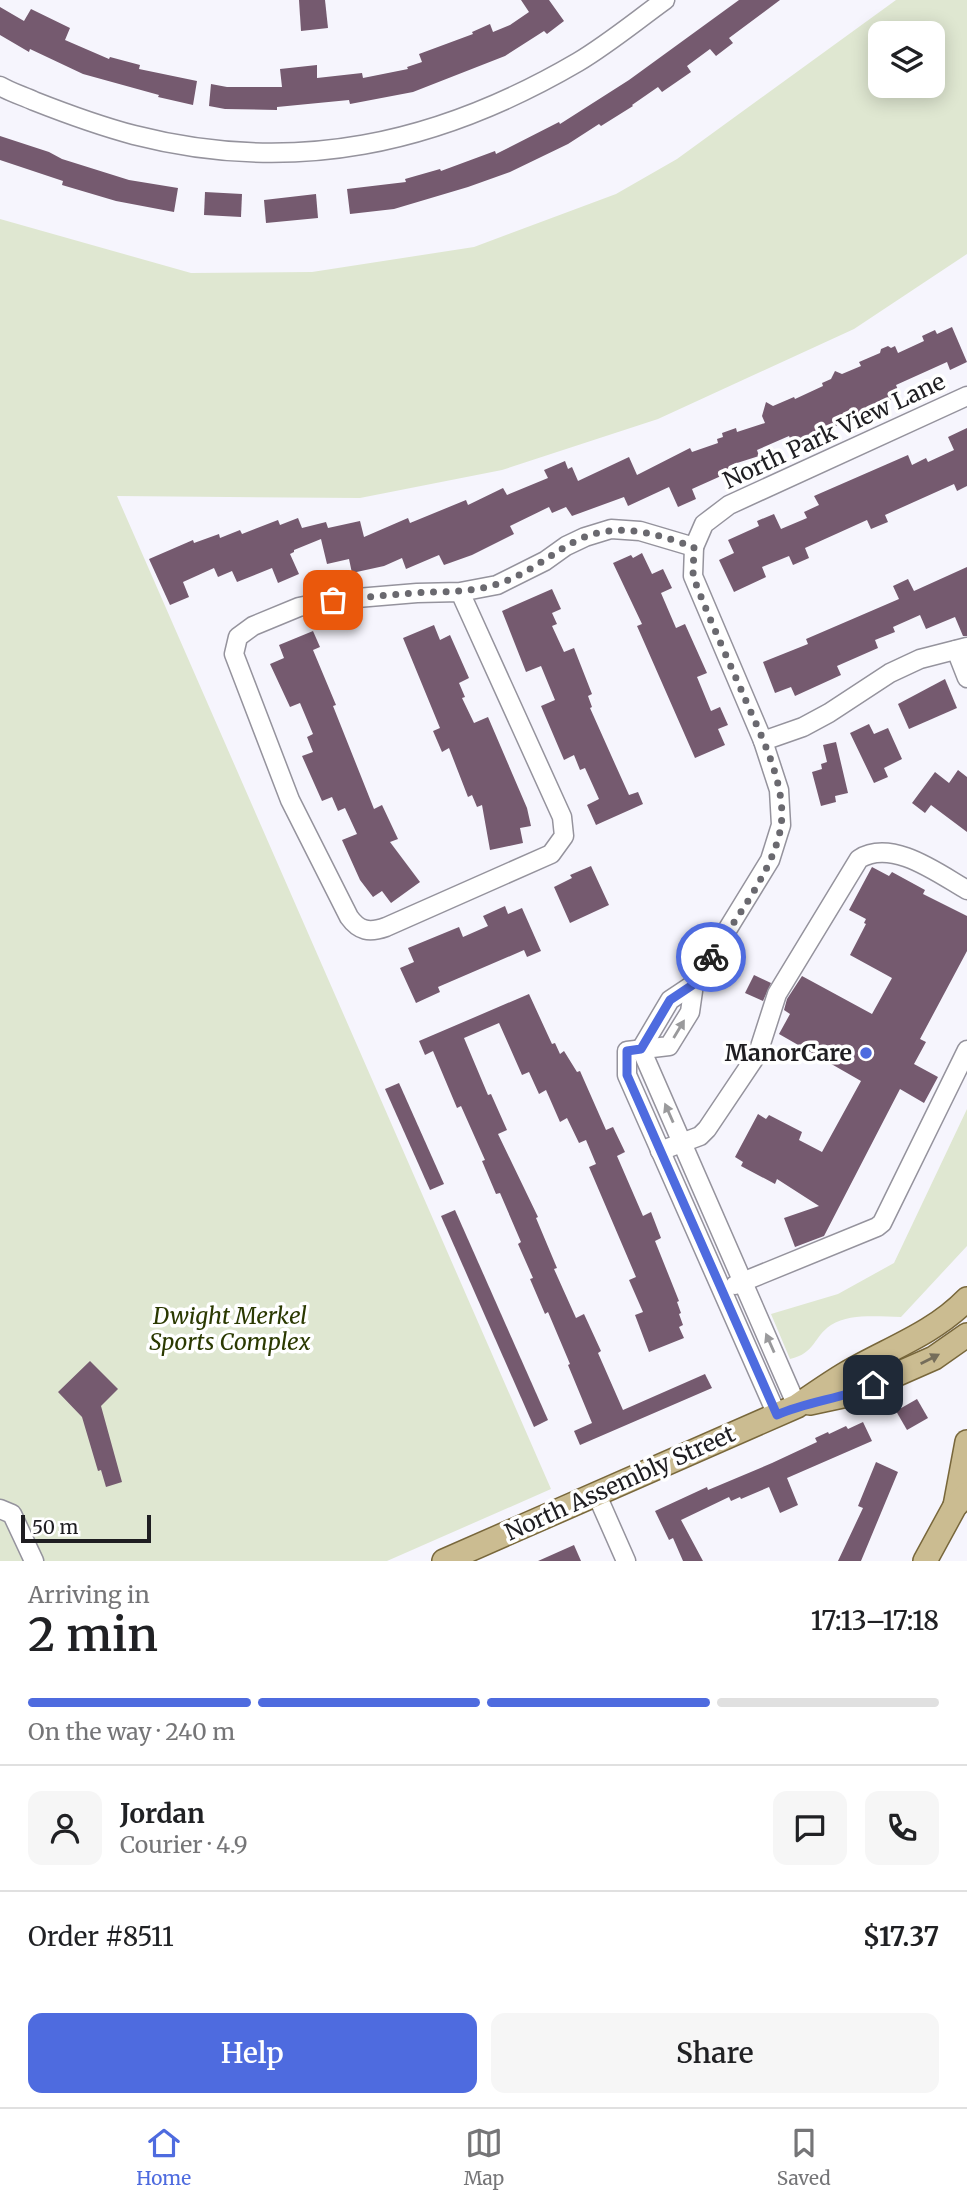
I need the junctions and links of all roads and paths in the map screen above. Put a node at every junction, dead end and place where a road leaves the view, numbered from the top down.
1 (664, 0) edge
2 (0, 86) edge
3 (967, 397) edge
4 (694, 547) junction
5 (460, 593) junction
6 (961, 648) edge
7 (967, 678) edge
8 (763, 741) junction
9 (967, 890) edge
10 (634, 1050) junction
11 (967, 1050) edge
12 (681, 1142) junction
13 (660, 1151) junction
14 (743, 1283) junction
15 (721, 1289) junction
16 (967, 1299) edge
17 (967, 1321) edge
18 (967, 1335) edge
19 (917, 1338) junction
20 (787, 1411) junction
21 (967, 1442) edge
22 (596, 1493) junction
23 (961, 1500) edge
24 (0, 1509) edge
25 (34, 1561) edge
26 (444, 1561) edge
27 (626, 1561) edge
28 (925, 1561) edge

1 - 2 street
3 - 4 street, North Park View Lane
4 - 5 street
4 - 8 street
5 - 5 street
6 - 7 street
6 - 8 street
8 - 10 street
9 - 12 street
12 -> 10 street
10 - 13 street
11 - 14 street
12 - 13 street
12 - 14 street
13 - 15 street
14 - 15 street
20 -> 14 street
15 - 20 street
16 - 19 main road, North Assembly Street
17 - 19 main road
20 -> 18 main road, North Assembly Street
19 - 20 main road, North Assembly Street
20 - 22 main road, North Assembly Street
21 - 23 main road
22 - 26 main road, North Assembly Street
22 - 27 street
23 - 28 main road
24 - 25 street

